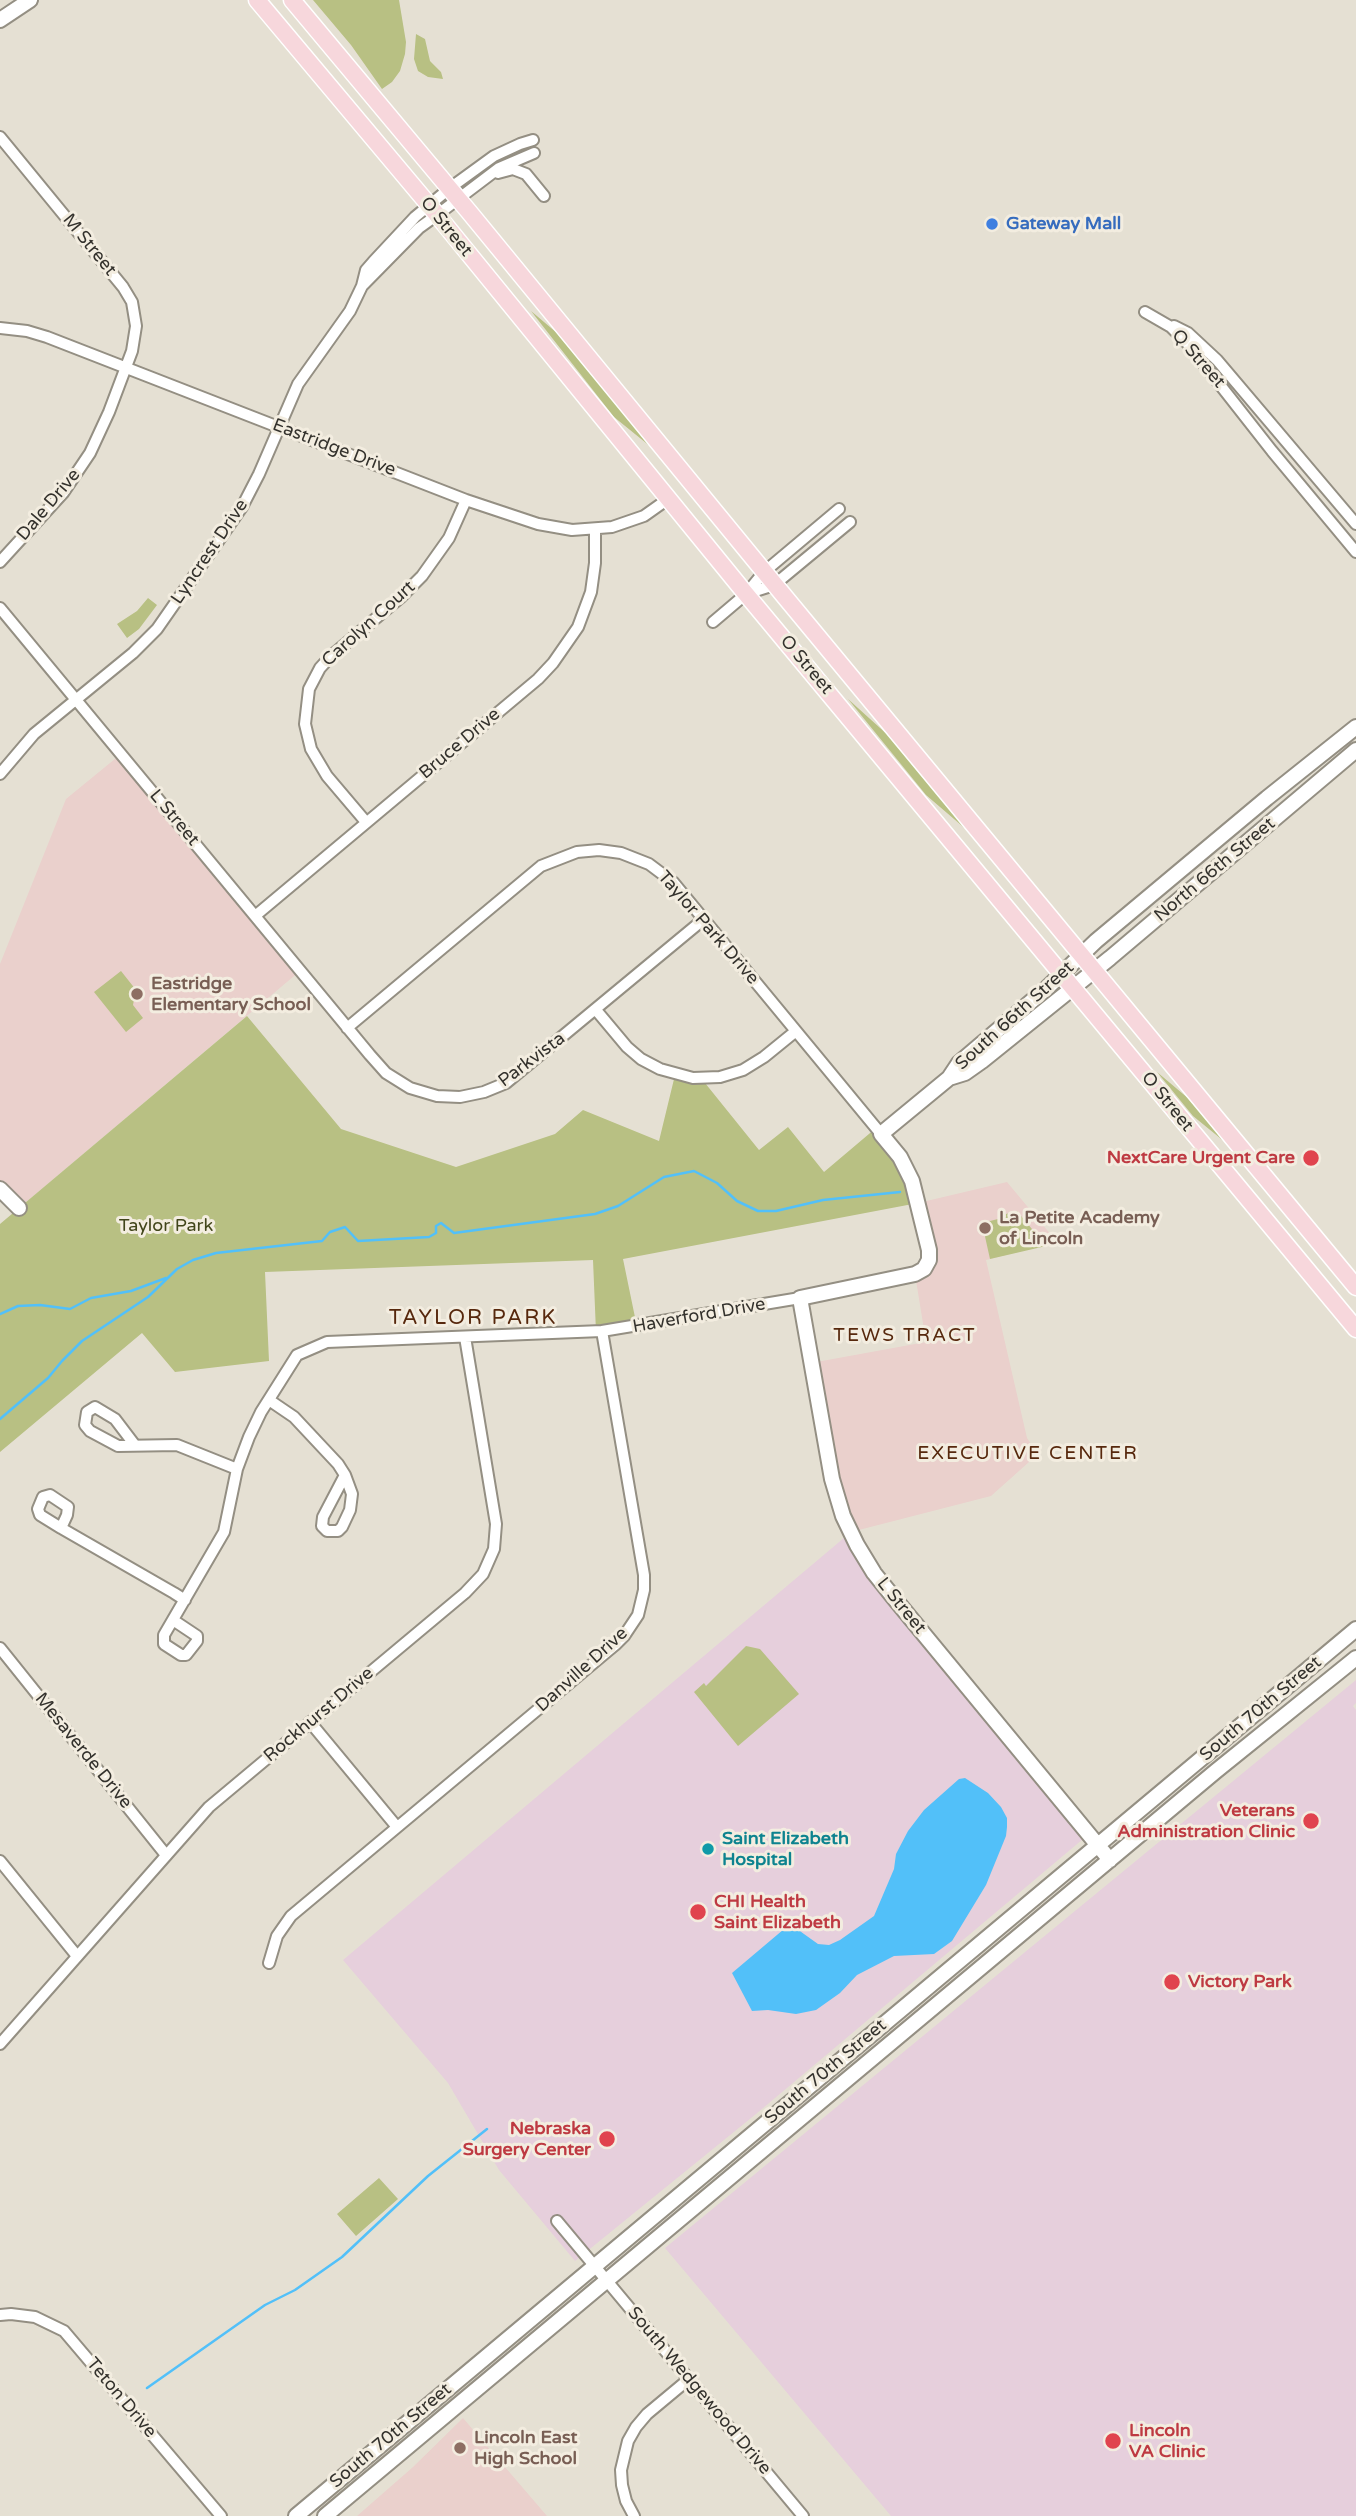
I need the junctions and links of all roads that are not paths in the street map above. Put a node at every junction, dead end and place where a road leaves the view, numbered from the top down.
1 (30, 0) edge
2 (257, 0) edge
3 (292, 0) edge
4 (0, 20) edge
5 (0, 137) edge
6 (533, 140) dead end
7 (534, 153) dead end
8 (492, 175) junction
9 (454, 193) junction
10 (544, 196) dead end
11 (433, 210) junction
12 (0, 328) edge
13 (126, 368) junction
14 (279, 426) junction
15 (668, 499) junction
16 (466, 500) junction
17 (839, 509) dead end
18 (850, 522) dead end
19 (1356, 524) edge
20 (595, 530) junction
21 (1356, 552) edge
22 (0, 562) edge
23 (764, 572) junction
24 (774, 585) junction
25 (746, 594) junction
26 (0, 608) edge
27 (713, 622) dead end
28 (76, 699) junction
29 (1356, 727) edge
30 (1330, 748) junction
31 (1356, 750) edge
32 (0, 774) edge
33 (1272, 821) junction
34 (366, 822) junction
35 (255, 916) junction
36 (704, 919) junction
37 (1081, 956) junction
38 (1094, 971) junction
39 (1061, 975) junction
40 (1072, 988) junction
41 (596, 1010) junction
42 (347, 1028) junction
43 (796, 1031) junction
44 (949, 1078) junction
45 (881, 1133) junction
46 (0, 1189) edge
47 (19, 1208) dead end
48 (927, 1265) joint
49 (1356, 1287) edge
50 (800, 1298) junction
51 (1356, 1329) edge
52 (602, 1331) junction
53 (465, 1337) junction
54 (268, 1400) junction
55 (134, 1444) junction
56 (237, 1469) junction
57 (345, 1475) junction
58 (61, 1528) dead end
59 (185, 1600) junction
60 (173, 1620) dead end
61 (1356, 1629) edge
62 (0, 1648) edge
63 (1356, 1658) edge
64 (310, 1722) junction
65 (397, 1827) junction
66 (1098, 1846) junction
67 (166, 1854) junction
68 (1110, 1860) junction
69 (0, 1861) edge
70 (77, 1956) junction
71 (269, 1963) dead end
72 (0, 2044) edge
73 (557, 2221) dead end
74 (594, 2266) junction
75 (606, 2281) junction
76 (0, 2315) edge
77 (689, 2379) junction
78 (221, 2516) edge
79 (296, 2516) edge
80 (325, 2516) edge
81 (634, 2516) edge
82 (803, 2516) edge

1 - 4 main road
2 - 11 main road, O Street
3 - 9 main road, O Street
5 - 13 street, M Street
6 - 9 street, Lyncrest Drive
7 - 8 street, Lyncrest Drive
8 - 9 street, Lyncrest Drive
8 - 10 street
9 - 11 street, Lyncrest Drive
9 - 23 main road, O Street
11 - 14 street, Lyncrest Drive
11 - 15 main road, O Street
12 - 13 street, Eastridge Drive
13 - 14 street, Eastridge Drive
13 - 22 street, Dale Drive
14 - 16 street, Eastridge Drive
14 - 28 street, Lyncrest Drive
15 - 20 street, Eastridge Drive
15 - 25 main road, O Street
16 - 20 street, Eastridge Drive
16 - 34 street, Carolyn Court
17 - 23 street
18 - 24 street
19 - 21 street, Q Street
20 - 34 street, Bruce Drive
23 - 24 main road, O Street
23 - 25 street
24 - 25 street
24 - 37 main road, O Street
25 - 27 street
25 - 39 main road, O Street
26 - 28 street, L Street
28 - 32 street, Lyncrest Drive
28 - 35 street, L Street
29 - 30 main road, North 66th Street
30 - 33 main road
30 - 37 main road, North 66th Street
31 - 33 main road, North 66th Street
33 - 38 main road, North 66th Street
34 - 35 street, Bruce Drive
35 - 42 street, L Street
36 - 41 street, Parkvista
36 - 42 street, Taylor Park Drive
36 - 43 street, Taylor Park Drive
37 - 38 main road, O Street
37 - 39 main road, South 66th Street
38 - 40 main road, North 66th Street
38 - 49 main road, O Street
39 - 40 main road, O Street
39 - 44 main road, South 66th Street
40 - 44 main road, South 66th Street
40 - 51 main road, O Street
41 - 42 street, Parkvista
41 - 43 street
43 - 45 street, Taylor Park Drive
44 - 45 main road, South 66th Street
45 - 48 main road, Taylor Park Drive
46 - 47 main road
48 - 50 main road, Haverford Drive
50 - 52 street, Haverford Drive
50 - 66 main road, L Street
52 - 53 street, Haverford Drive
52 - 65 street, Danville Drive
53 - 54 street, Haverford Drive
53 - 64 street, Rockhurst Drive
54 - 56 street
54 - 57 street
55 - 55 street
55 - 56 street
56 - 59 street
57 - 57 street
58 - 59 street
59 - 60 street
61 - 66 main road, South 70th Street
62 - 67 street, Mesaverde Drive
63 - 68 main road, South 70th Street
64 - 65 street
64 - 67 street, Rockhurst Drive
65 - 71 street, Danville Drive
66 - 68 main road, L Street
66 - 74 main road, South 70th Street
67 - 70 street, Rockhurst Drive
68 - 75 main road, South 70th Street
69 - 70 street
70 - 72 street, Rockhurst Drive
73 - 74 street, South Wedgewood Drive
74 - 75 street, South Wedgewood Drive
74 - 79 main road, South 70th Street
75 - 77 street, South Wedgewood Drive
75 - 80 main road, South 70th Street
76 - 78 street, Teton Drive
77 - 81 street
77 - 82 street, South Wedgewood Drive

